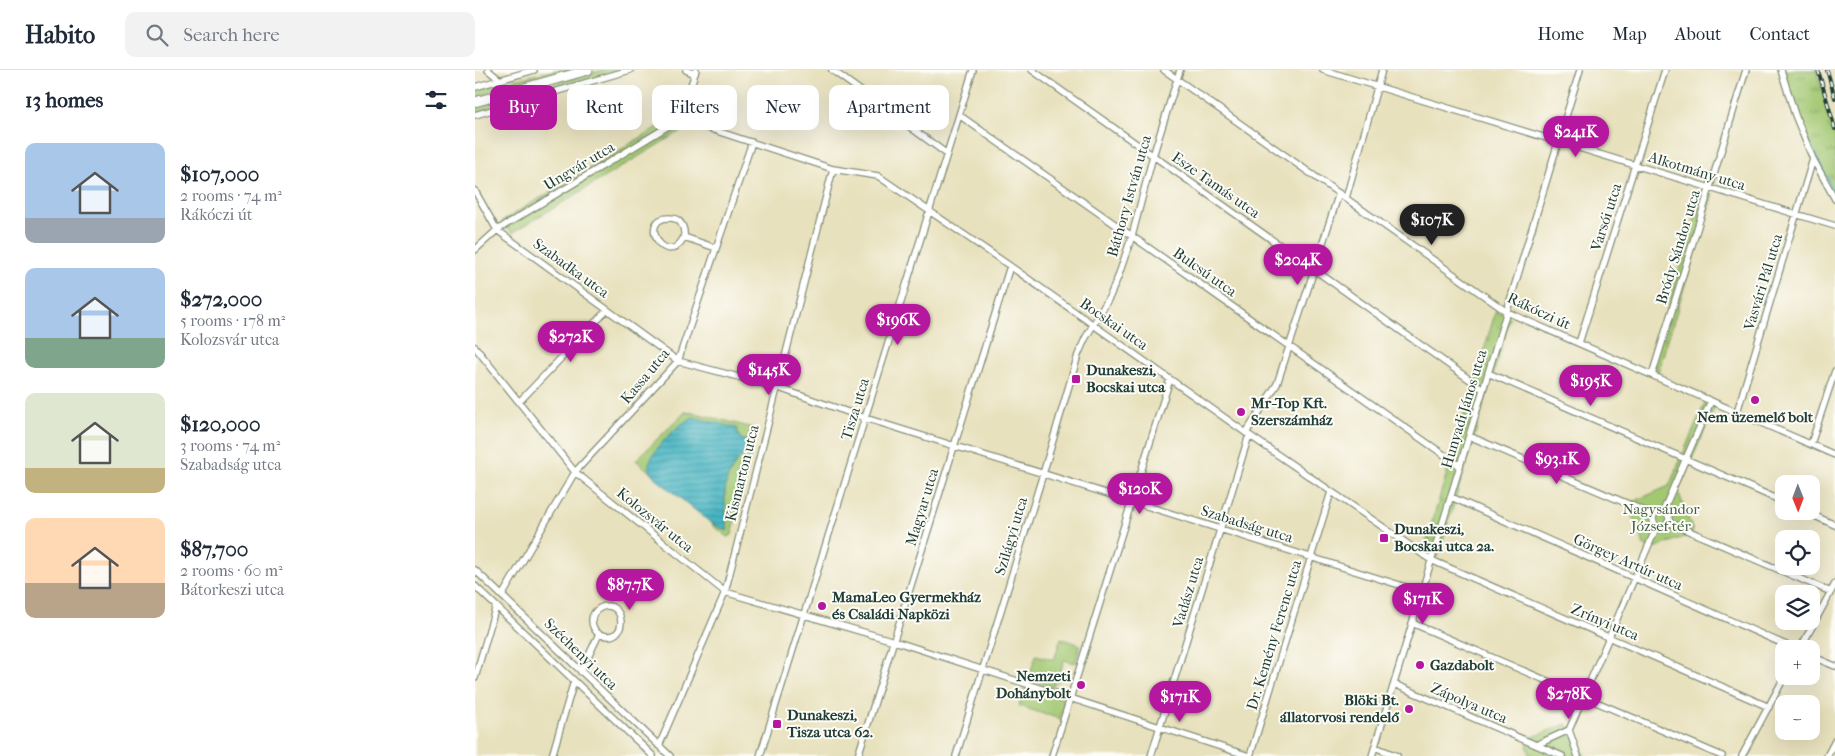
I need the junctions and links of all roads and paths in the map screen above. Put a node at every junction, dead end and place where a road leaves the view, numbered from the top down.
1 (488, 70) edge
2 (534, 70) edge
3 (588, 70) edge
4 (630, 70) edge
5 (686, 70) edge
6 (832, 70) edge
7 (973, 70) edge
8 (1032, 70) edge
9 (1164, 70) edge
10 (1180, 70) edge
11 (1323, 70) edge
12 (1382, 70) edge
13 (1580, 70) edge
14 (1665, 70) edge
15 (1746, 70) edge
16 (1781, 70) edge
17 (696, 72) edge
18 (500, 80) junction
19 (1177, 80) junction
20 (692, 85) edge
21 (475, 87) edge
22 (1377, 87) junction
23 (475, 102) edge
24 (475, 115) edge
25 (959, 115) junction
26 (662, 130) edge
27 (714, 130) edge
28 (752, 142) junction
29 (1558, 142) junction
30 (947, 154) junction
31 (1153, 156) junction
32 (1813, 159) junction
33 (1636, 165) junction
34 (833, 169) junction
35 (1709, 188) junction
36 (475, 190) edge
37 (1339, 193) junction
38 (1346, 198) junction
39 (1835, 199) edge
40 (929, 210) junction
41 (1796, 214) junction
42 (1835, 226) edge
43 (497, 230) junction
44 (1132, 236) junction
45 (684, 237) junction
46 (716, 248) junction
47 (475, 250) edge
48 (1010, 266) junction
49 (1314, 270) junction
50 (607, 310) junction
51 (1507, 312) junction
52 (1092, 324) junction
53 (1579, 343) junction
54 (1290, 346) junction
55 (475, 347) edge
56 (678, 361) junction
57 (1835, 371) edge
58 (1488, 373) junction
59 (1652, 375) junction
60 (1170, 379) junction
61 (776, 387) junction
62 (1483, 389) junction
63 (1711, 401) junction
64 (519, 402) junction
65 (1737, 412) junction
66 (865, 418) junction
67 (1248, 434) junction
68 (1469, 436) junction
69 (1811, 444) junction
70 (954, 446) junction
71 (1835, 455) edge
72 (1686, 459) junction
73 (1460, 466) junction
74 (575, 472) junction
75 (1043, 474) junction
76 (1331, 492) junction
77 (1451, 497) junction
78 (1775, 498) edge
79 (1131, 501) junction
80 (1663, 511) junction
81 (1654, 516) junction
82 (1820, 518) edge
83 (1668, 522) junction
84 (1835, 525) edge
85 (1657, 526) junction
86 (1220, 529) junction
87 (1310, 557) junction
88 (1431, 560) junction
89 (475, 570) edge
90 (1634, 578) junction
91 (1835, 584) edge
92 (475, 586) edge
93 (725, 592) junction
94 (1422, 592) junction
95 (1831, 592) junction
96 (502, 596) junction
97 (496, 606) junction
98 (803, 616) junction
99 (1412, 623) junction
100 (599, 634) junction
101 (1609, 637) junction
102 (1775, 640) edge
103 (1805, 640) edge
104 (894, 641) junction
105 (1820, 660) edge
106 (1835, 666) edge
107 (983, 670) junction
108 (581, 672) junction
109 (475, 678) edge
110 (574, 681) junction
111 (1394, 684) junction
112 (1780, 685) edge
113 (1583, 696) junction
114 (1070, 697) junction
115 (1769, 707) junction
116 (1160, 728) junction
117 (1569, 730) junction
118 (1835, 741) edge
119 (1536, 745) junction
120 (659, 746) junction
121 (1375, 746) junction
122 (1559, 755) edge
123 (552, 756) edge
124 (653, 756) edge
125 (669, 756) edge
126 (760, 756) edge
127 (858, 756) edge
128 (956, 756) edge
129 (1052, 756) edge
130 (1151, 756) edge
131 (1249, 756) edge
132 (1372, 756) edge
133 (1397, 756) edge
134 (1578, 756) edge
135 (1723, 756) edge
136 (1742, 756) edge
137 (1827, 756) edge

1 - 18 street
2 - 18 street
3 - 23 street
4 - 24 street
5 - 17 street
6 - 30 street
7 - 25 street, Tisza utca
8 - 31 street, Esze Tamás utca
9 - 19 street, Rákóczi út
10 - 19 street, Báthory István utca
11 - 22 street, Alkotmány utca
12 - 22 street
13 - 29 street, Hunyadi János utca
14 - 33 street, Varsói utca
15 - 35 street, Bródy Sándor utca
16 - 32 street
17 - 20 street
18 - 21 street
19 - 31 street, Báthory István utca
19 - 37 street, Rákóczi út
22 - 29 street, Alkotmány utca
22 - 38 street
25 - 30 street, Tisza utca
25 - 44 street, Bulcsú utca
26 - 43 street, Ungvár utca
27 - 28 street, Bocskai utca
28 - 34 street, Bocskai utca
28 - 46 street, Kassa utca
29 - 33 street, Alkotmány utca
29 - 51 street, Hunyadi János utca
30 - 40 street, Tisza utca
31 - 44 street, Báthory István utca
31 - 49 street, Esze Tamás utca
32 - 39 street
32 - 41 street, Vasvári Pál utca
33 - 35 street, Alkotmány utca
33 - 53 street, Varsói utca
34 - 40 street, Bocskai utca
34 - 61 street, Kismarton utca
35 - 41 street, Alkotmány utca
35 - 59 street, Bródy Sándor utca
36 - 43 street, Szabadka utca
37 - 38 street, Rákóczi út
37 - 49 street, Vadász utca
38 - 51 street, Rákóczi út
40 - 48 street, Bocskai utca
40 - 66 street, Tisza utca
41 - 42 street, Alkotmány utca
41 - 65 street, Vasvári Pál utca
43 - 47 street, Ungvár utca
43 - 50 street, Szabadka utca
44 - 52 street, Báthory István utca
44 - 54 street, Bulcsú utca
45 - 45 street
45 - 46 street
46 - 56 street, Kassa utca
48 - 52 street, Bocskai utca
48 - 70 street, Magyar utca
49 - 54 street, Vadász utca
49 - 62 street, Esze Tamás utca
50 - 56 street, Szabadka utca
50 - 64 street
51 - 53 street, Rákóczi út
51 - 58 street, Hunyadi János utca
52 - 60 street, Bocskai utca
52 - 75 street, Szilágyi utca
53 - 59 street, Rákóczi út
54 - 67 street, Vadász utca
54 - 73 street, Bulcsú utca
55 - 64 street, Kolozsvár utca
56 - 61 street, Szabadka utca
56 - 74 street, Kassa utca
57 - 69 street
58 - 62 street, Hunyadi János utca
58 - 72 street
59 - 63 street, Rákóczi út
60 - 67 street, Bocskai utca
60 - 79 street
61 - 66 street, Szabadka utca
61 - 93 street, Kismarton utca
62 - 68 street, Hunyadi János utca
63 - 65 street, Rákóczi út
63 - 72 street
64 - 74 street, Kolozsvár utca
65 - 69 street, Rákóczi út
66 - 70 street, Szabadság utca
66 - 98 street, Tisza utca
67 - 76 street, Bocskai utca
67 - 86 street, Vadász utca
68 - 73 street, Hunyadi János utca
68 - 81 street
69 - 71 street, Rákóczi út
70 - 75 street, Szabadság utca
70 - 104 street, Magyar utca
72 - 78 street
72 - 80 street
73 - 77 street, Hunyadi János utca
74 - 93 street, Kolozsvár utca
74 - 96 street, Kassa utca
75 - 79 street, Szabadság utca
75 - 107 street, Szilágyi utca
76 - 87 street, Dr. Kemény Ferenc utca
76 - 88 street, Bocskai utca
77 - 88 street, Hunyadi János utca
77 - 90 street, Görgey Artúr utca
79 - 86 street, Szabadság utca
79 - 114 street
80 - 81 street
80 - 83 street
81 - 85 street
82 - 84 street
83 - 85 street
83 - 95 street
85 - 90 street
86 - 87 street, Szabadság utca
86 - 116 street, Vadász utca
87 - 94 street, Szabadság utca
87 - 131 street, Dr. Kemény Ferenc utca
88 - 94 street, Hunyadi János utca
88 - 101 street, Zrínyi utca
89 - 96 street, Széchenyi utca
90 - 101 street
90 - 102 street, Görgey Artúr utca
91 - 95 street
92 - 97 street, Széchenyi utca
93 - 98 street, Kolozsvár utca
93 - 120 street, Kismarton utca
94 - 99 street, Hunyadi János utca
95 - 103 street
96 - 108 street, Széchenyi utca
97 - 109 street
97 - 110 street, Széchenyi utca
98 - 104 street, Kolozsvár utca
98 - 126 street, Tisza utca
99 - 111 street, Hunyadi János utca
99 - 113 street
100 - 100 street
100 - 108 street
101 - 113 street
101 - 115 street, Zrínyi utca
104 - 107 street, Kolozsvár utca
104 - 127 street, Magyar utca
105 - 106 street
107 - 114 street, Kolozsvár utca
107 - 128 street, Szilágyi utca
108 - 120 street, Széchenyi utca
110 - 123 street
110 - 124 street, Széchenyi utca
111 - 119 street, Zápolya utca
111 - 121 street, Hunyadi János utca
112 - 115 street
113 - 117 street
113 - 135 street
114 - 116 street, Kolozsvár utca
114 - 129 street
115 - 136 street
116 - 130 street, Vadász utca
116 - 131 street, Kolozsvár utca
117 - 119 street
117 - 134 street
118 - 137 street
119 - 122 street, Zápolya utca
120 - 125 street, Széchenyi utca
121 - 132 street, Hunyadi János utca
121 - 133 street

